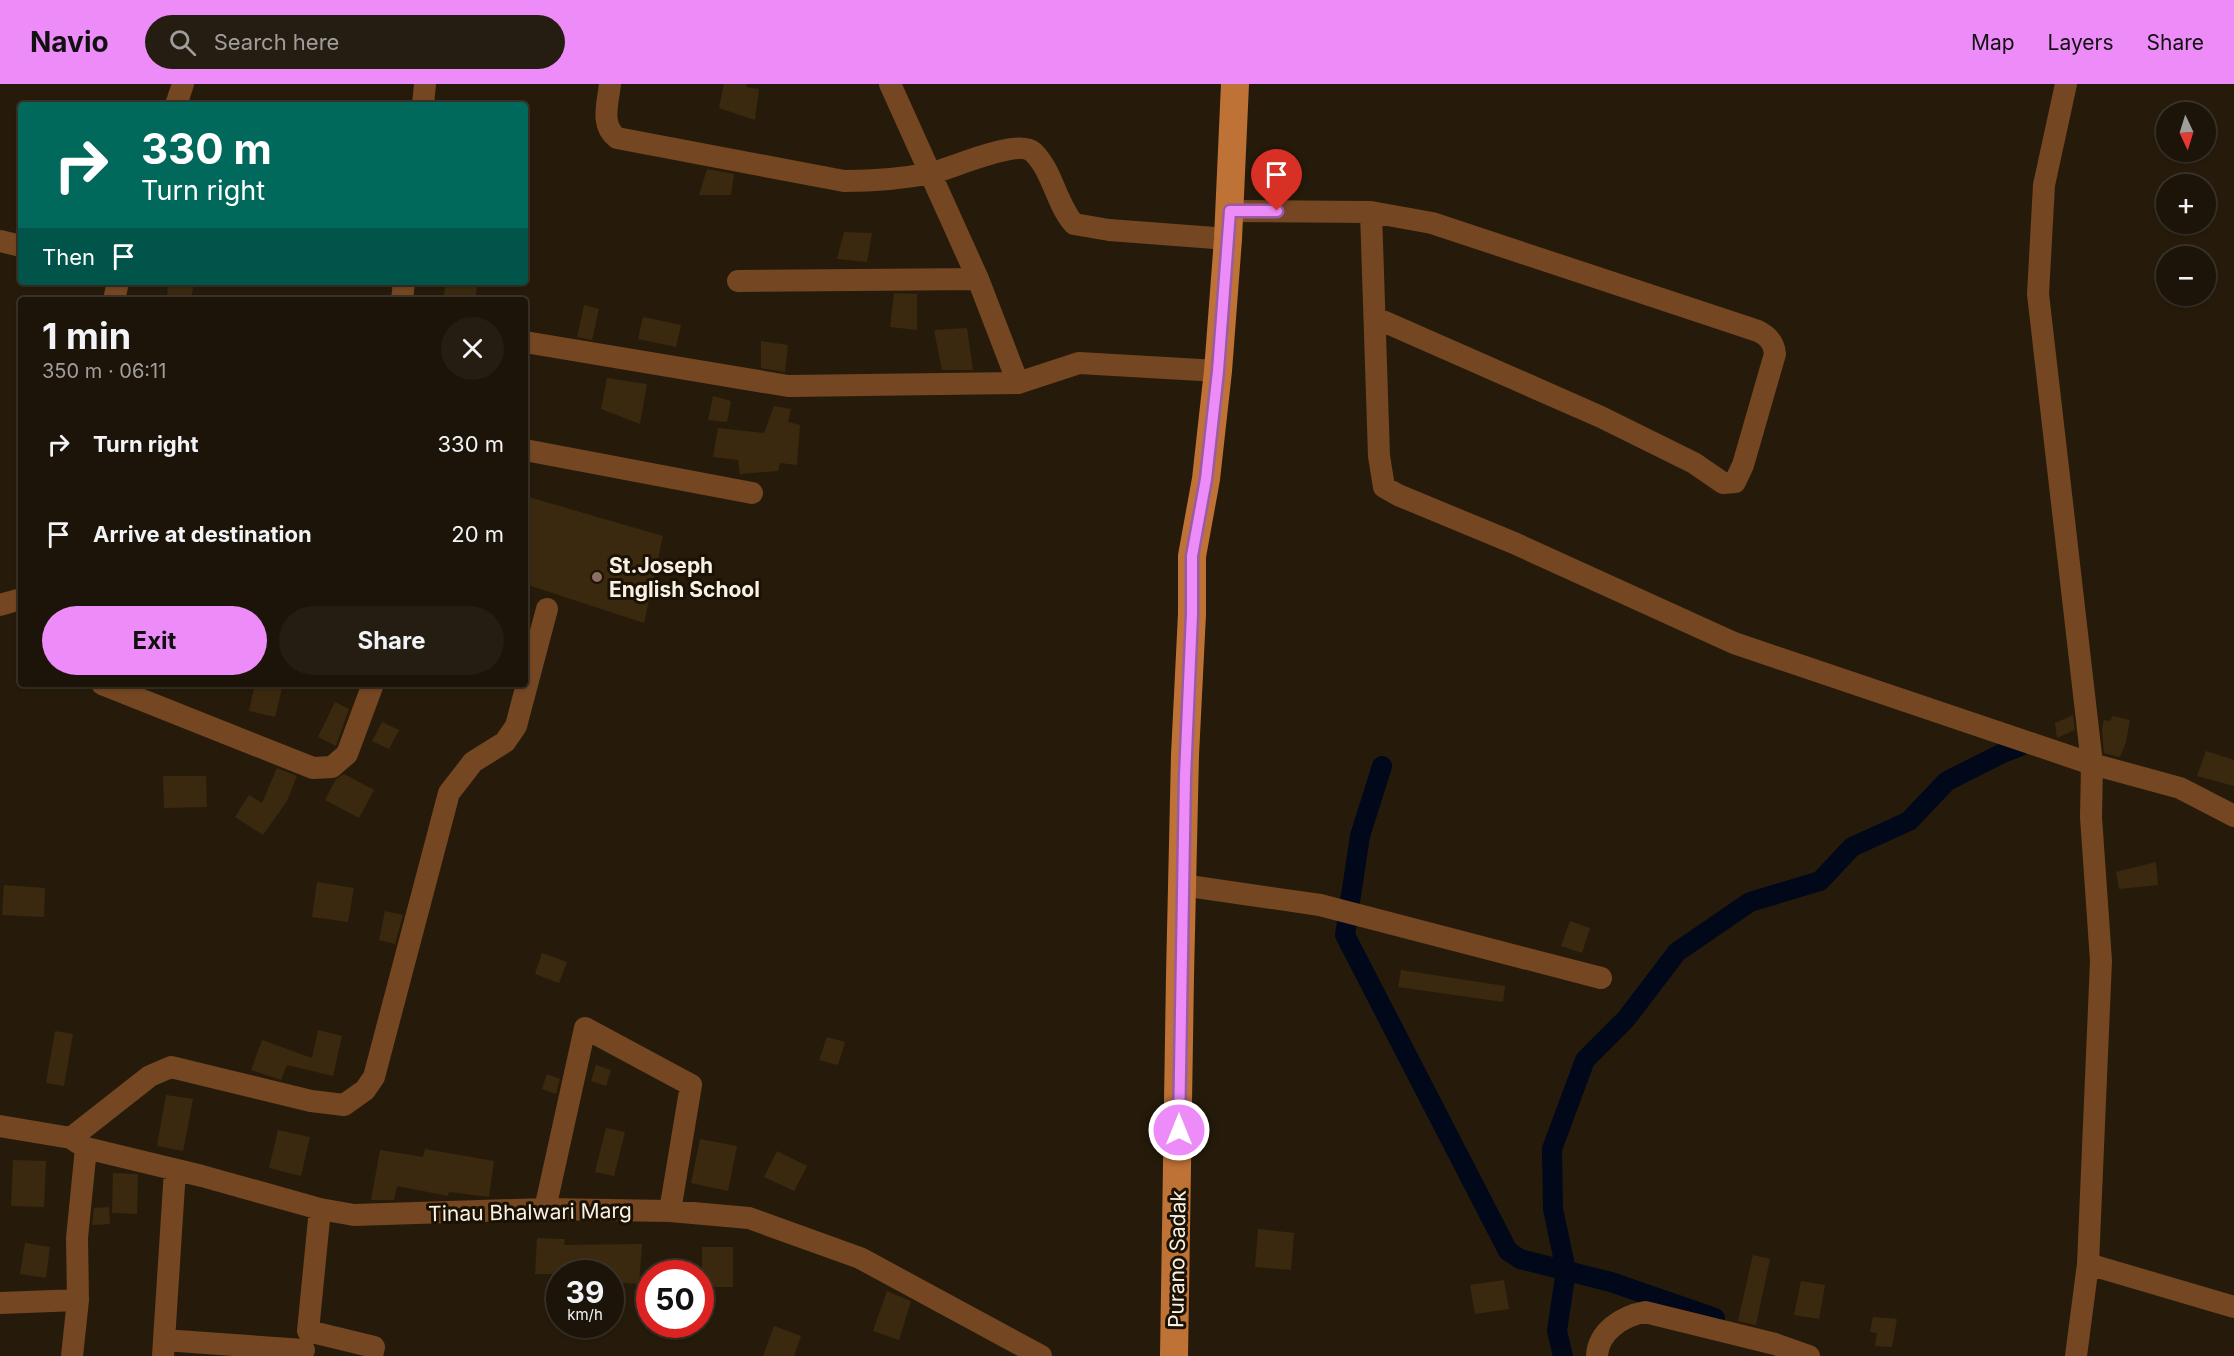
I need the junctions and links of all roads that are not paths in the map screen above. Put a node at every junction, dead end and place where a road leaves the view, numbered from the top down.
1 (183, 84) edge
2 (425, 84) edge
3 (610, 84) edge
4 (890, 84) edge
5 (1235, 84) edge
6 (2066, 84) edge
7 (177, 102) edge
8 (423, 102) edge
9 (932, 173) junction
10 (1230, 211) junction
11 (1371, 212) junction
12 (1228, 239) junction
13 (0, 241) edge
14 (18, 245) edge
15 (978, 279) junction
16 (738, 280) dead end
17 (1376, 318) junction
18 (528, 343) edge
19 (1218, 371) junction
20 (1018, 383) junction
21 (528, 451) edge
22 (752, 493) dead end
23 (18, 600) edge
24 (0, 605) edge
25 (547, 609) dead end
26 (528, 662) edge
27 (110, 687) edge
28 (372, 687) edge
29 (523, 687) edge
30 (2092, 764) junction
31 (2234, 816) edge
32 (1182, 885) junction
33 (1601, 978) dead end
34 (0, 1126) edge
35 (79, 1143) junction
36 (175, 1170) junction
37 (320, 1209) junction
38 (545, 1209) junction
39 (670, 1211) junction
40 (2088, 1264) junction
41 (78, 1299) junction
42 (0, 1303) edge
43 (2234, 1307) edge
44 (305, 1346) edge
45 (164, 1348) edge
46 (72, 1356) edge
47 (372, 1356) edge
48 (1041, 1356) edge
49 (1174, 1356) edge
50 (1598, 1356) edge
51 (1809, 1356) edge
52 (2076, 1356) edge

1 - 7 street
2 - 8 street
3 - 9 street
4 - 9 street
5 - 10 main road, Purano Sadak
6 - 30 street
9 - 12 street
9 - 15 street
10 - 11 street
10 - 12 main road, Purano Sadak
11 - 17 street
11 - 17 street
12 - 19 main road, Purano Sadak
13 - 14 street
15 - 16 street
15 - 20 street
17 - 30 street
18 - 20 street
19 - 20 street
19 - 32 main road, Purano Sadak
21 - 22 street
23 - 24 street
25 - 26 street
27 - 28 street
29 - 35 street
30 - 31 street
30 - 40 street
32 - 33 street
32 - 49 main road, Purano Sadak
34 - 35 street, Tinau Bhalwari Marg
35 - 36 street, Tinau Bhalwari Marg
35 - 41 street
36 - 37 street, Tinau Bhalwari Marg
36 - 45 street
37 - 38 street, Tinau Bhalwari Marg
37 - 44 street
38 - 39 street, Tinau Bhalwari Marg
38 - 39 street
39 - 48 street, Tinau Bhalwari Marg
40 - 43 street
40 - 52 street
41 - 42 street
41 - 46 street
44 - 45 street
44 - 47 street
50 - 51 street

